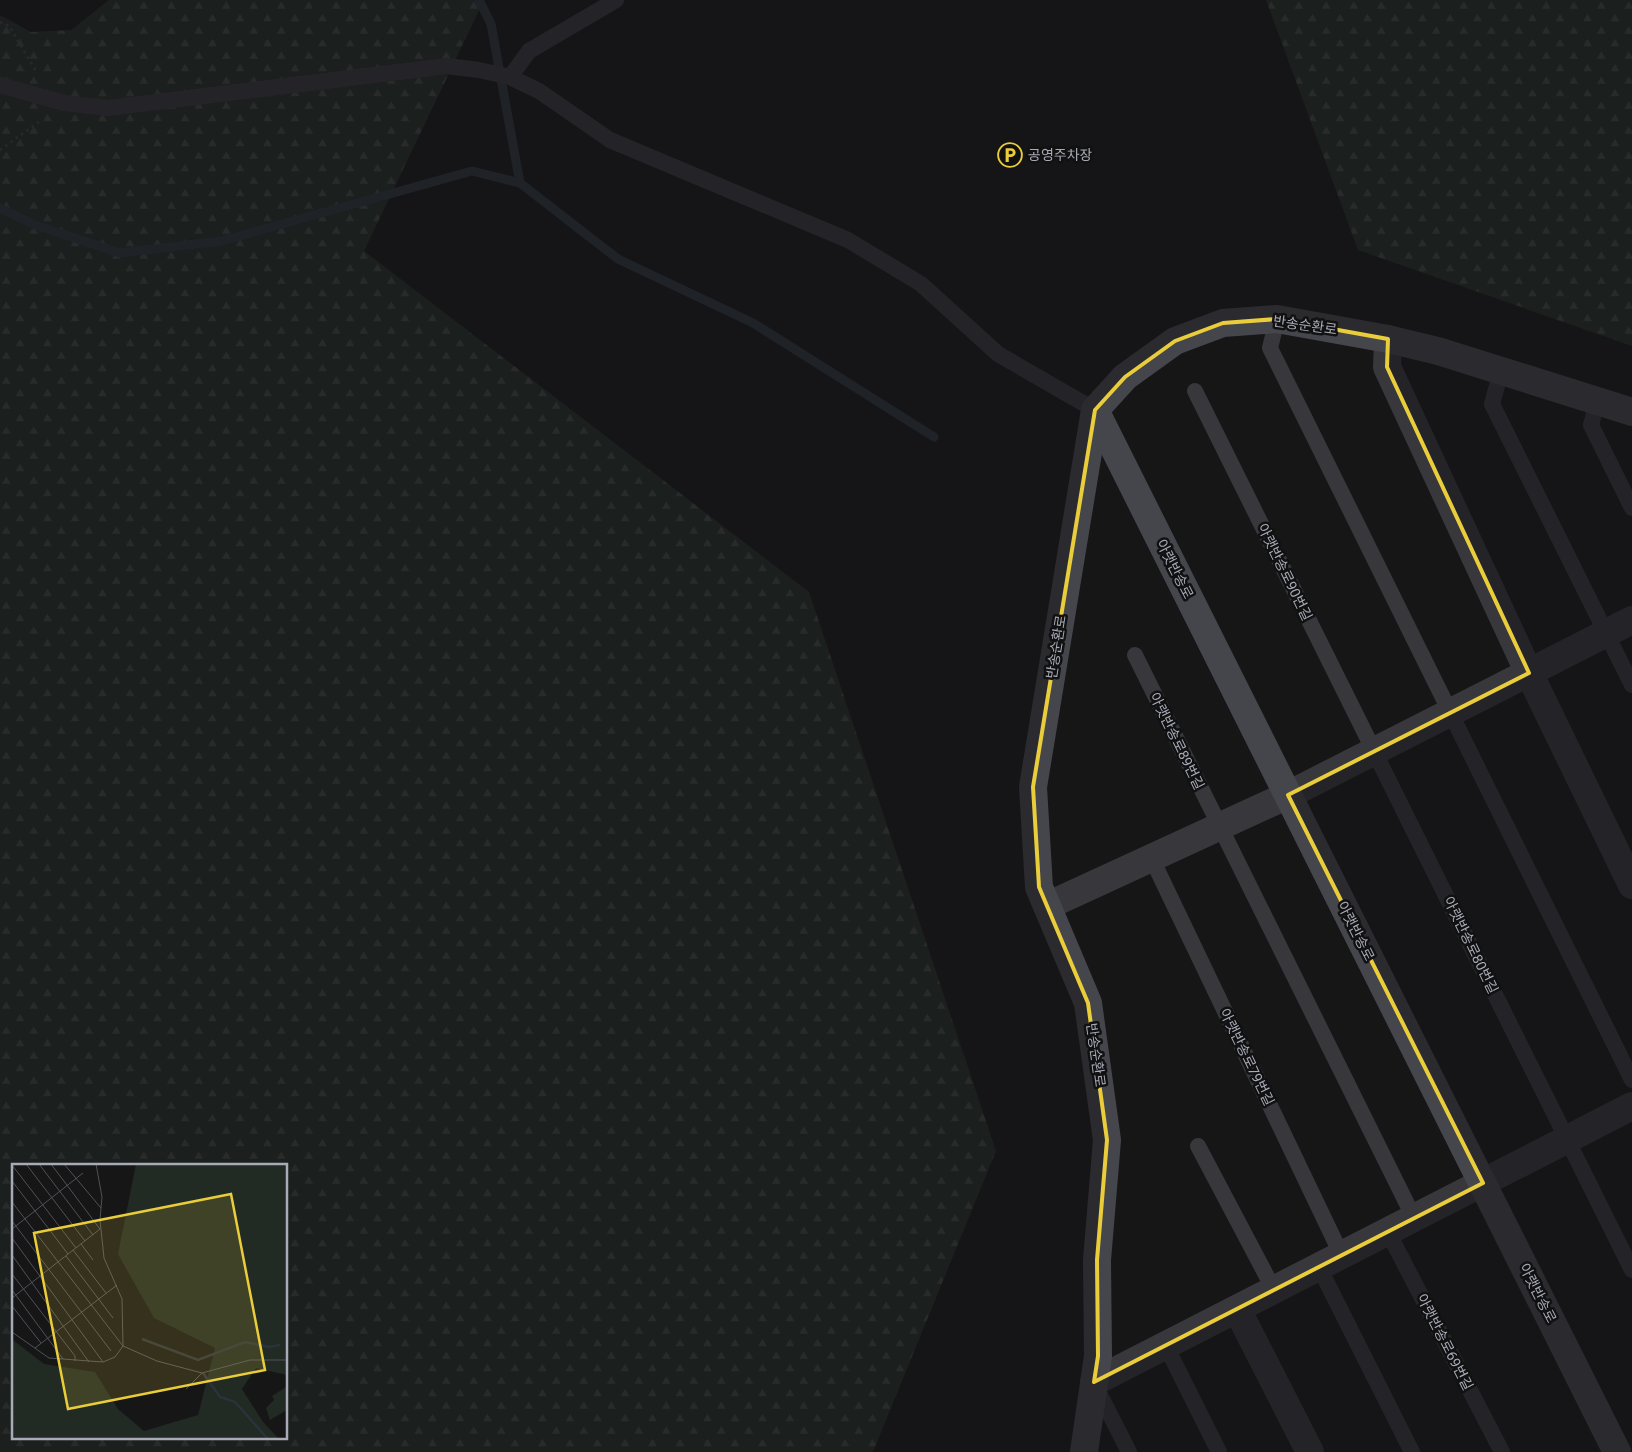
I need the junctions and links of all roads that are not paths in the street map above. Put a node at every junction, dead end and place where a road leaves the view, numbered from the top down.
1 (616, 0) edge
2 (510, 77) junction
3 (0, 85) edge
4 (1277, 319) junction
5 (1388, 339) junction
6 (1501, 371) junction
7 (1195, 391) dead end
8 (1095, 410) junction
9 (1632, 412) edge
10 (1594, 413) junction
11 (1632, 508) edge
12 (1632, 620) edge
13 (1606, 633) junction
14 (1135, 655) dead end
15 (1529, 673) junction
16 (1632, 685) edge
17 (1450, 713) junction
18 (1374, 752) junction
19 (1288, 796) junction
20 (1220, 828) junction
21 (1152, 859) junction
22 (1632, 885) edge
23 (1047, 906) junction
24 (1632, 1080) edge
25 (1632, 1106) edge
26 (1567, 1139) junction
27 (1198, 1146) dead end
28 (1483, 1183) junction
29 (1414, 1218) junction
30 (1388, 1232) junction
31 (1330, 1262) junction
32 (1632, 1270) edge
33 (1274, 1290) junction
34 (1237, 1309) junction
35 (1166, 1346) junction
36 (1094, 1382) junction
37 (1084, 1452) edge
38 (1128, 1452) edge
39 (1220, 1452) edge
40 (1310, 1452) edge
41 (1412, 1452) edge
42 (1502, 1452) edge
43 (1617, 1452) edge

1 - 2 lane
2 - 3 lane
2 - 8 lane
4 - 5 main road, 반송순환로
4 - 8 main road, 반송순환로
4 - 17 lane
5 - 6 main road, 반송순환로
5 - 15 street
6 - 10 main road, 반송순환로
6 - 13 lane
7 - 18 lane, 아랫반송로90번길
8 - 19 main road, 아랫반송로
8 - 23 main road, 반송순환로
9 - 10 main road, 반송순환로
10 - 11 lane
12 - 13 street
13 - 15 street
13 - 16 lane
14 - 20 lane, 아랫반송로89번길
15 - 17 street
15 - 22 street
17 - 18 street
17 - 24 lane
18 - 19 street
18 - 26 lane, 아랫반송로80번길
19 - 20 street
19 - 28 main road, 아랫반송로
20 - 21 street
20 - 29 lane
21 - 23 street
21 - 31 lane, 아랫반송로79번길
23 - 36 main road, 반송순환로
25 - 26 street
26 - 28 street
26 - 32 lane, 아랫반송로80번길
27 - 33 lane
28 - 29 street
28 - 43 main road, 아랫반송로
29 - 30 street
30 - 31 street
30 - 42 lane, 아랫반송로69번길
31 - 33 street
31 - 41 lane
33 - 34 street
34 - 35 street
34 - 40 street
35 - 36 street
35 - 39 lane
36 - 37 main road, 반송순환로
36 - 38 lane

